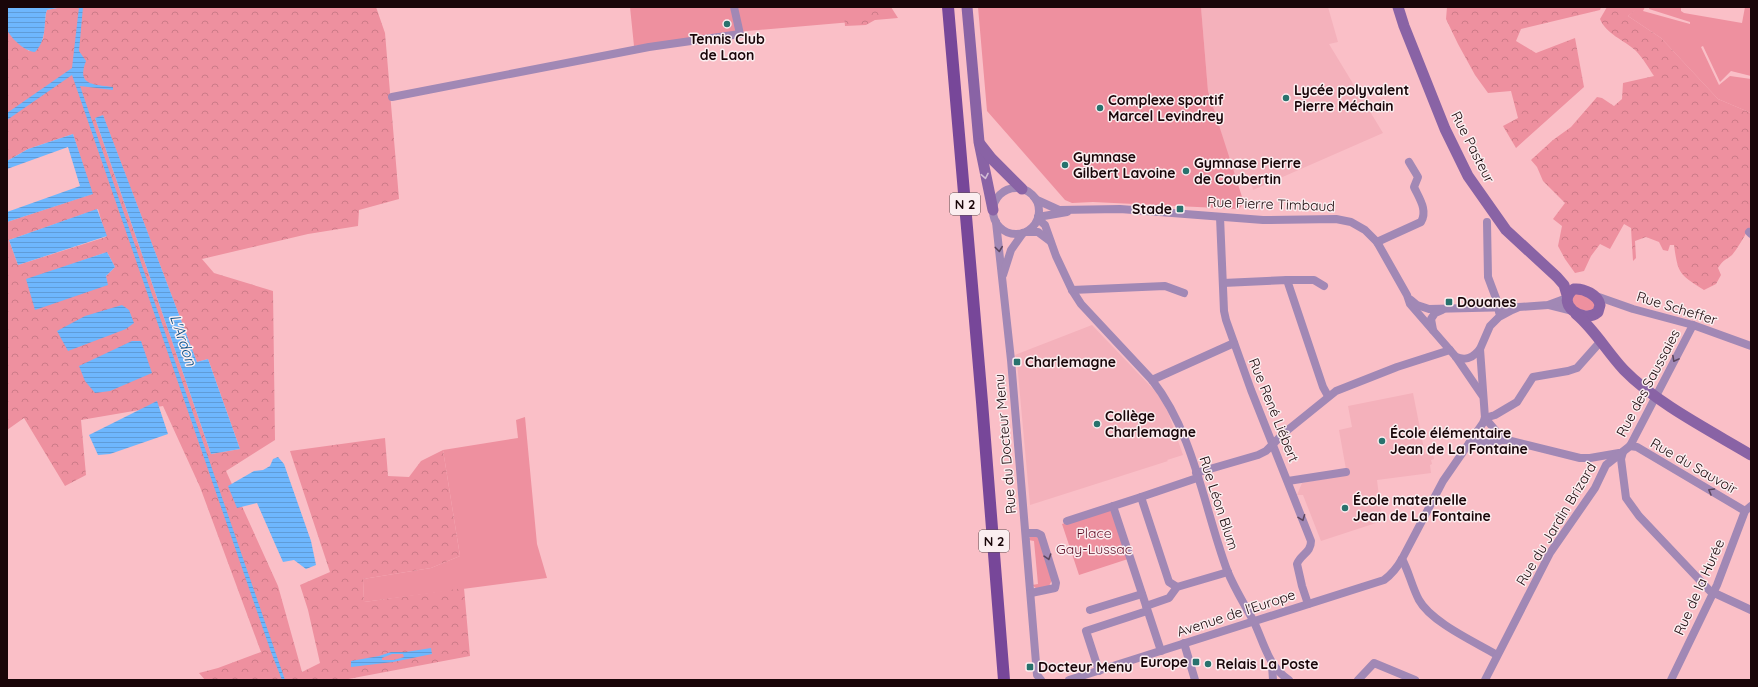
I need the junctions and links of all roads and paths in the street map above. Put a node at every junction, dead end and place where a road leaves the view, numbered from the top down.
1 (734, 7) edge
2 (948, 7) edge
3 (967, 7) edge
4 (1398, 7) edge
5 (392, 97) dead end
6 (979, 142) junction
7 (1409, 162) dead end
8 (1022, 189) junction
9 (1034, 197) junction
10 (993, 210) junction
11 (1071, 210) junction
12 (1058, 215) junction
13 (1220, 217) junction
14 (1038, 218) junction
15 (996, 222) junction
16 (1487, 222) dead end
17 (1025, 232) junction
18 (1050, 241) junction
19 (1377, 242) junction
20 (1002, 275) junction
21 (1557, 277) junction
22 (1287, 280) junction
23 (1223, 283) junction
24 (1324, 286) dead end
25 (1579, 289) junction
26 (1072, 290) junction
27 (1184, 293) dead end
28 (1407, 296) junction
29 (1567, 296) junction
30 (1596, 296) junction
31 (1548, 305) junction
32 (1498, 306) junction
33 (1519, 307) junction
34 (1447, 309) junction
35 (1575, 312) junction
36 (1598, 312) junction
37 (1499, 317) junction
38 (1693, 325) junction
39 (1433, 330) junction
40 (1601, 341) junction
41 (1234, 343) junction
42 (1751, 346) edge
43 (1480, 349) junction
44 (1450, 350) junction
45 (1456, 357) junction
46 (1152, 380) junction
47 (1328, 396) junction
48 (1482, 396) junction
49 (1655, 396) junction
50 (1485, 418) junction
51 (1507, 440) junction
52 (1273, 444) junction
53 (1469, 444) junction
54 (1630, 446) junction
55 (1623, 452) junction
56 (1751, 455) edge
57 (1346, 472) dead end
58 (1197, 476) junction
59 (1288, 481) junction
60 (1141, 497) junction
61 (1113, 506) junction
62 (1748, 508) edge
63 (1067, 521) dead end
64 (1026, 533) junction
65 (1402, 559) junction
66 (1228, 572) junction
67 (1177, 587) junction
68 (1031, 593) junction
69 (1714, 593) junction
70 (1142, 594) junction
71 (1308, 604) junction
72 (1147, 608) junction
73 (1090, 610) dead end
74 (1751, 610) edge
75 (1254, 621) junction
76 (1184, 643) junction
77 (1161, 651) junction
78 (1497, 655) junction
79 (1272, 665) junction
80 (1099, 671) junction
81 (1004, 680) edge
82 (1041, 680) edge
83 (1069, 680) edge
84 (1195, 680) edge
85 (1273, 680) edge
86 (1289, 680) edge
87 (1358, 680) edge
88 (1415, 680) edge
89 (1485, 680) edge
90 (1671, 680) edge

1 - 5 street
2 - 81 main road, N 2
3 - 6 main road
4 - 21 main road, Rue Pasteur
6 - 8 main road
6 -> 10 main road
7 - 19 street
8 - 9 street
8 - 10 street
9 - 11 street, Rue Pierre Timbaud
9 - 14 street
10 - 15 street
11 - 12 street, Rue Pierre Timbaud
11 - 13 street, Rue Pierre Timbaud
12 - 14 street, Rue Pierre Timbaud
12 - 18 street, Rue Léon Blum
13 - 19 street, Rue Pierre Timbaud
13 - 23 street, Rue René Liébert
14 - 17 street
14 - 18 street, Rue Léon Blum
15 - 17 street
15 -> 20 street, Rue du Docteur Menu
16 - 32 street
17 - 18 street
17 - 20 street, Rue du Docteur Menu
18 - 26 street, Rue Léon Blum
19 - 28 street, Rue Pierre Timbaud
20 - 64 street, Rue du Docteur Menu
21 - 25 main road, Rue Pasteur
21 - 29 main road, Rue Pasteur
22 - 23 street
22 - 24 street
22 - 47 street
23 - 41 street, Rue René Liébert
25 - 29 main road
25 - 30 main road
26 - 27 street
26 - 46 street, Rue Léon Blum
28 - 34 street, Rue Pierre Timbaud
28 - 39 street, Rue Pierre Timbaud
29 - 31 street
29 - 35 main road
30 - 36 main road
30 - 38 street, Rue Scheffer
31 - 33 street, Rue Pierre Timbaud
31 - 35 street
32 - 33 street, Rue Pierre Timbaud
32 - 34 street, Rue Pierre Timbaud
32 - 37 street
33 - 37 street
34 - 39 street
35 - 36 main road
35 - 40 main road
36 - 40 main road
37 - 43 street
38 - 42 street, Rue Scheffer
38 -> 49 street, Rue des Saussaies
39 - 44 street, Rue Pierre Timbaud
40 - 49 main road
40 - 50 street
41 - 46 street
41 - 52 street, Rue René Liébert
43 - 45 street
43 - 48 street
44 - 45 street, Rue Pierre Timbaud
44 - 47 street
45 - 48 street, Rue Pierre Timbaud
46 - 58 street, Rue Léon Blum
47 - 52 street
48 - 50 street
49 - 54 street, Rue des Saussaies
49 - 56 main road
50 - 51 street
50 - 53 street, Avenue de l'Europe
51 - 53 street
51 - 55 street
52 - 58 street
52 - 59 street, Rue René Liébert
53 - 65 street, Avenue de l'Europe
54 - 55 street, Rue des Saussaies
62 -> 54 street, Rue du Sauvoir
55 - 69 street
55 - 78 street, Rue du Jardin Brizard
57 - 59 street
58 - 60 street
58 - 66 street, Rue Léon Blum
59 -> 71 street, Rue René Liébert
60 - 61 street
60 - 67 street
61 - 63 street
61 - 70 street
62 - 69 street, Rue de la Hurée
64 - 68 street, Rue du Docteur Menu
64 -> 68 street
65 - 71 street, Avenue de l'Europe
65 - 78 street
66 - 67 street
66 - 75 street, Rue Léon Blum
67 - 72 street
68 - 82 street, Rue du Docteur Menu
69 - 74 street
69 - 90 street, Rue de la Hurée
70 - 72 street
70 - 73 street
71 - 75 street, Avenue de l'Europe
72 - 77 street
72 - 80 street
75 - 76 street, Avenue de l'Europe
75 - 79 street, Rue Léon Blum
76 - 77 street, Avenue de l'Europe
76 - 84 street
77 - 80 street, Avenue de l'Europe
78 - 89 street, Rue du Jardin Brizard
79 - 85 street
79 - 86 street, Rue Léon Blum
80 - 83 street, Avenue de l'Europe
87 - 88 street

